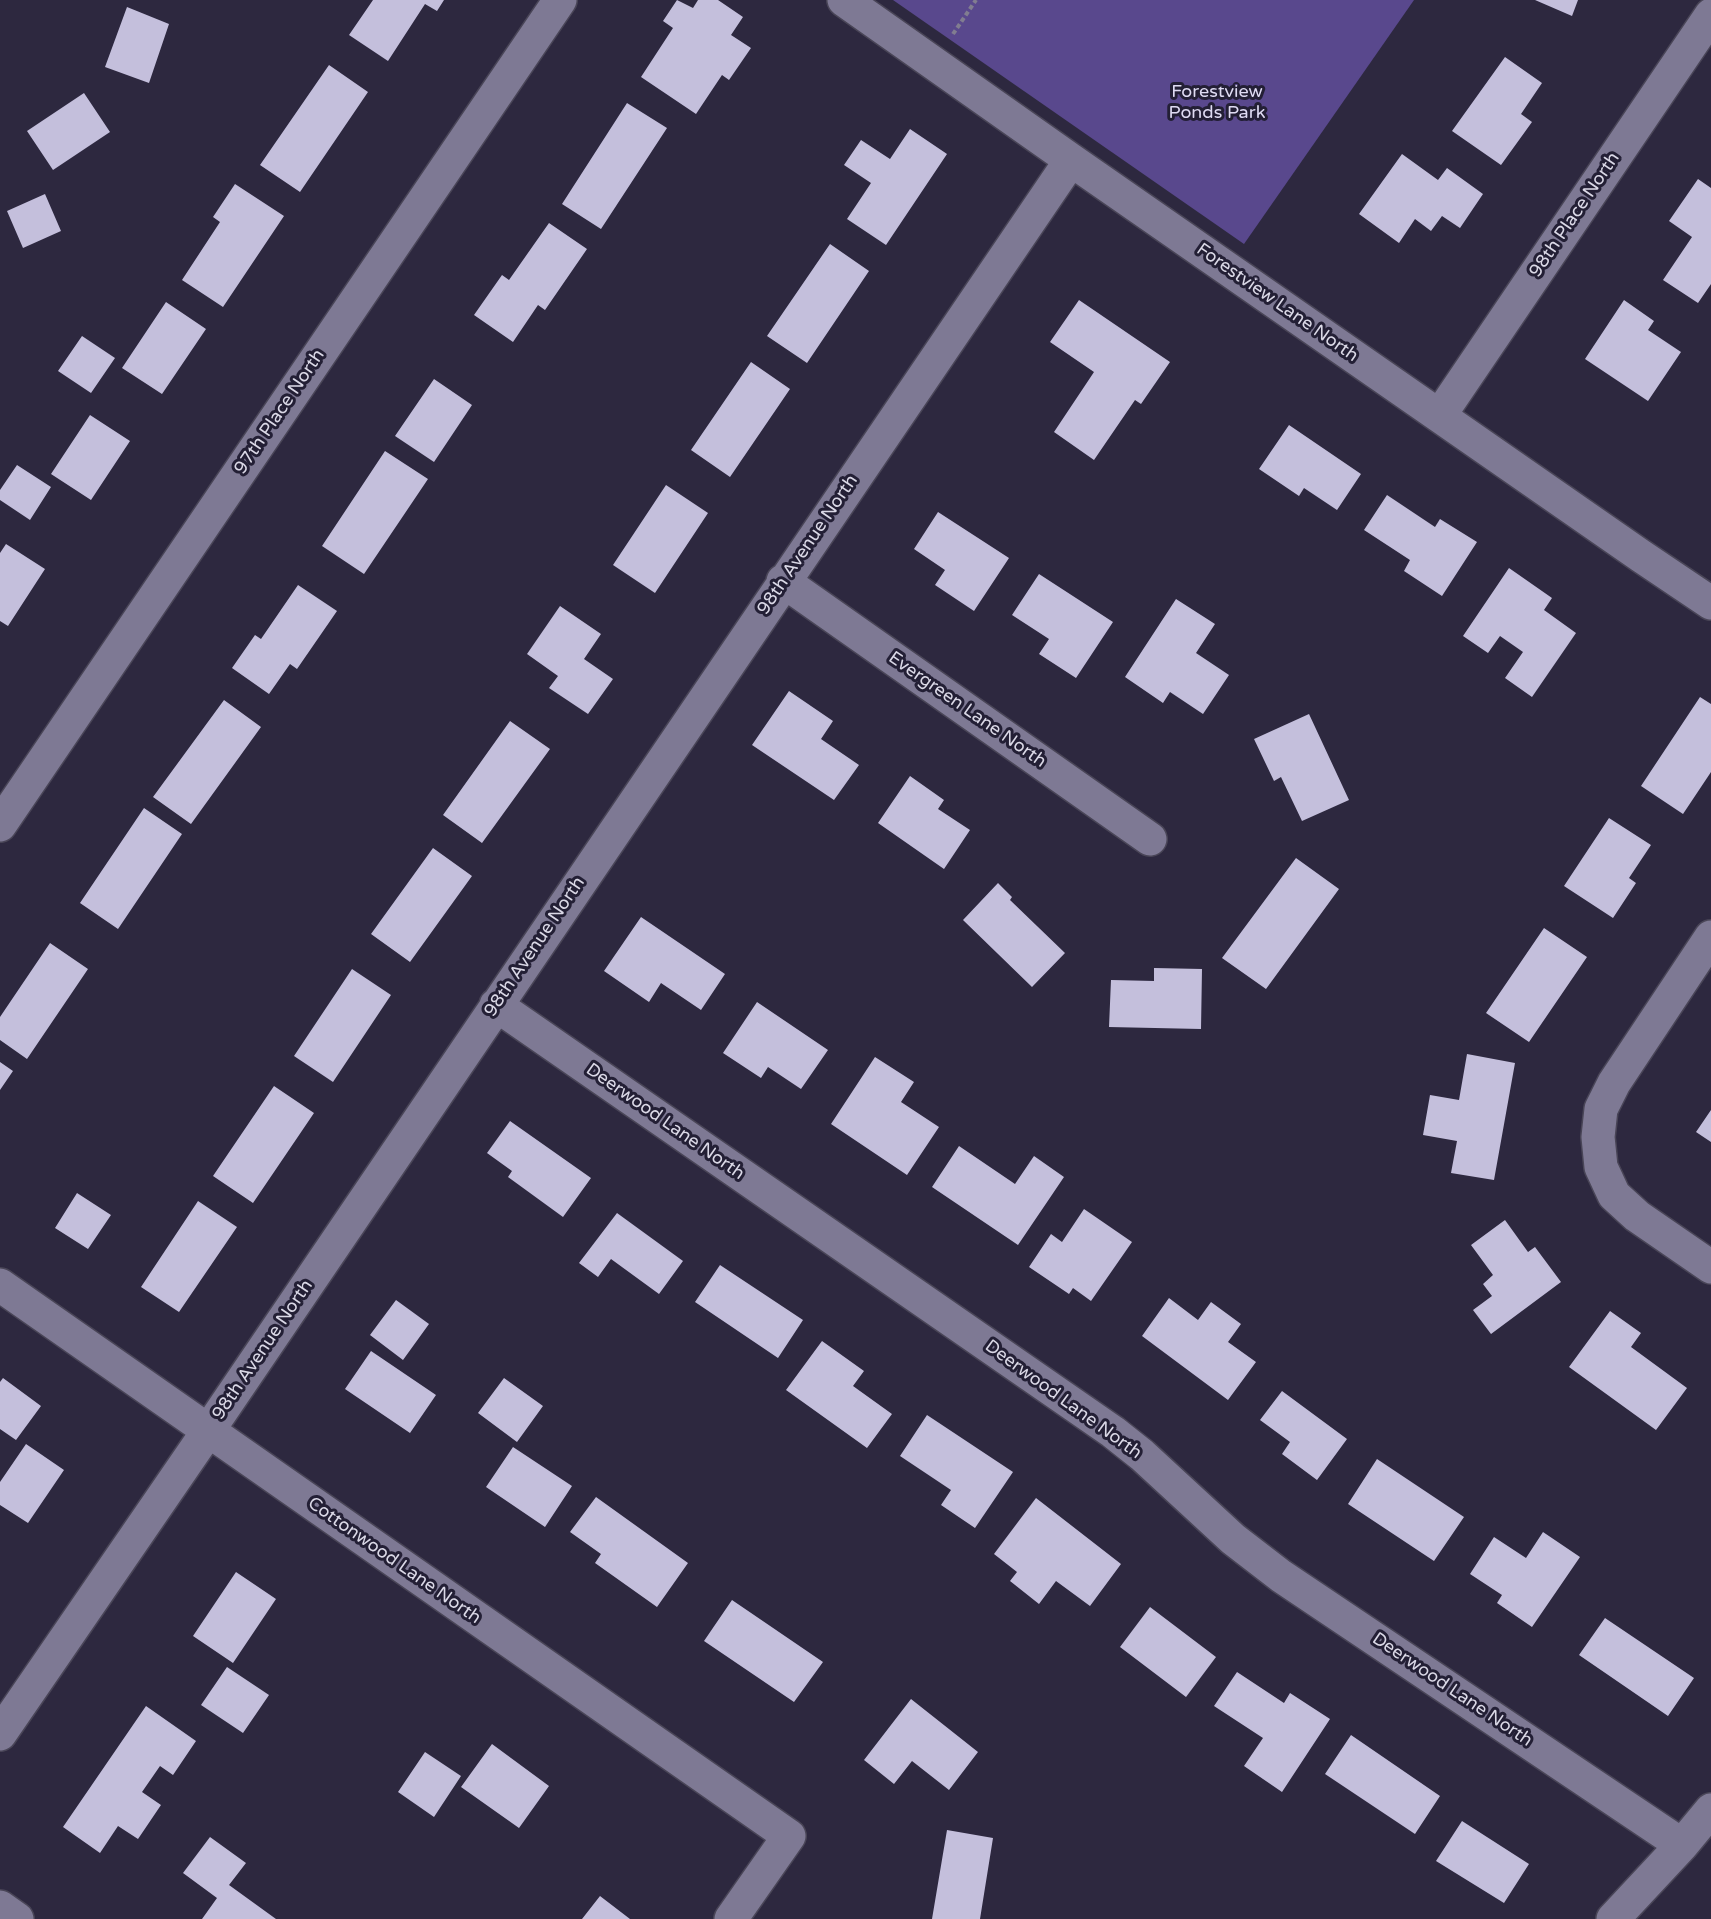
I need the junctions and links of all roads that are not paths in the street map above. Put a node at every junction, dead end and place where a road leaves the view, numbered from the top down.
1 (560, 0) edge
2 (844, 0) edge
3 (1711, 15) edge
4 (1071, 160) junction
5 (1440, 415) junction
6 (783, 581) junction
7 (1711, 603) edge
8 (0, 825) edge
9 (1150, 839) dead end
10 (1711, 937) edge
11 (496, 1005) junction
12 (1711, 1267) edge
13 (0, 1286) edge
14 (208, 1431) junction
15 (0, 1734) edge
16 (1711, 1810) edge
17 (1682, 1845) junction
18 (0, 1907) edge
19 (17, 1919) edge
20 (731, 1919) edge
21 (1613, 1919) edge

1 - 8 street, 97th Place North
2 - 4 street, Forestview Lane North
3 - 5 street, 98th Place North
4 - 5 street, Forestview Lane North
4 - 6 street, 98th Avenue North
5 - 7 street, Forestview Lane North
6 - 9 street, Evergreen Lane North
6 - 11 street, 98th Avenue North
10 - 12 street
11 - 14 street, 98th Avenue North
11 - 17 street, Deerwood Lane North
13 - 14 street, Cottonwood Lane North
14 - 15 street, 98th Avenue North
14 - 20 street, Cottonwood Lane North
16 - 17 street
17 - 21 street
18 - 19 street

